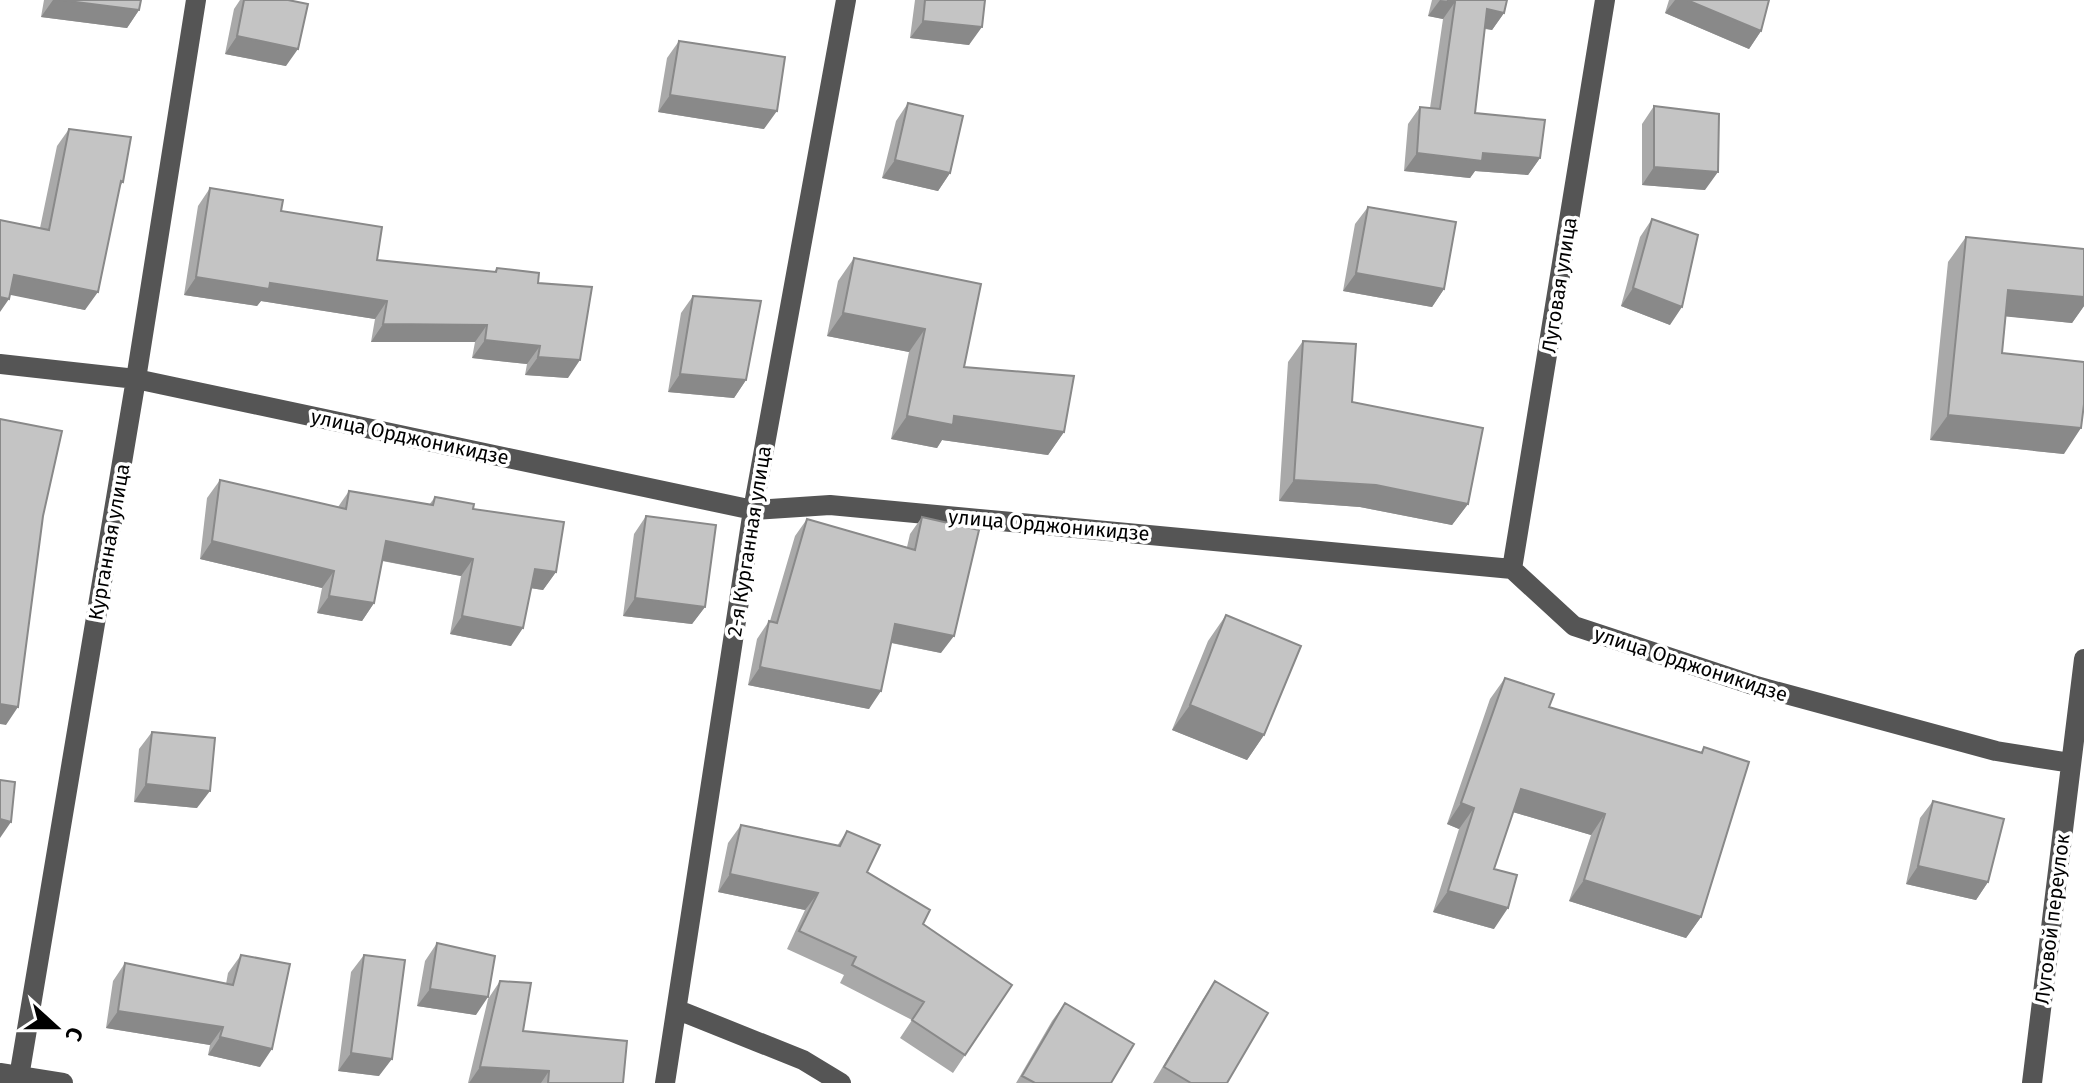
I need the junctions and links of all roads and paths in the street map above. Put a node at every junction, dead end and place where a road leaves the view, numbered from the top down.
1 (196, 0) edge
2 (846, 0) edge
3 (1605, 0) edge
4 (0, 364) edge
5 (136, 379) junction
6 (753, 510) junction
7 (1512, 569) junction
8 (2084, 659) edge
9 (2071, 763) junction
10 (678, 1010) junction
11 (12, 1077) edge
12 (63, 1083) edge
13 (665, 1083) edge
14 (841, 1083) edge
15 (2032, 1083) edge

1 - 5 street, Курганная улица
2 - 6 street, 2-я Курганная улица
3 - 7 street, Луговая улица
4 - 5 street, улица Орджоникидзе
5 - 6 street, улица Орджоникидзе
5 - 11 street, Курганная улица
6 - 7 street, улица Орджоникидзе
6 - 10 street, 2-я Курганная улица
7 - 9 street, улица Орджоникидзе
8 - 9 street, Луговой переулок
9 - 15 street, Луговой переулок
10 - 13 street, 2-я Курганная улица
10 - 14 street
11 - 12 street

